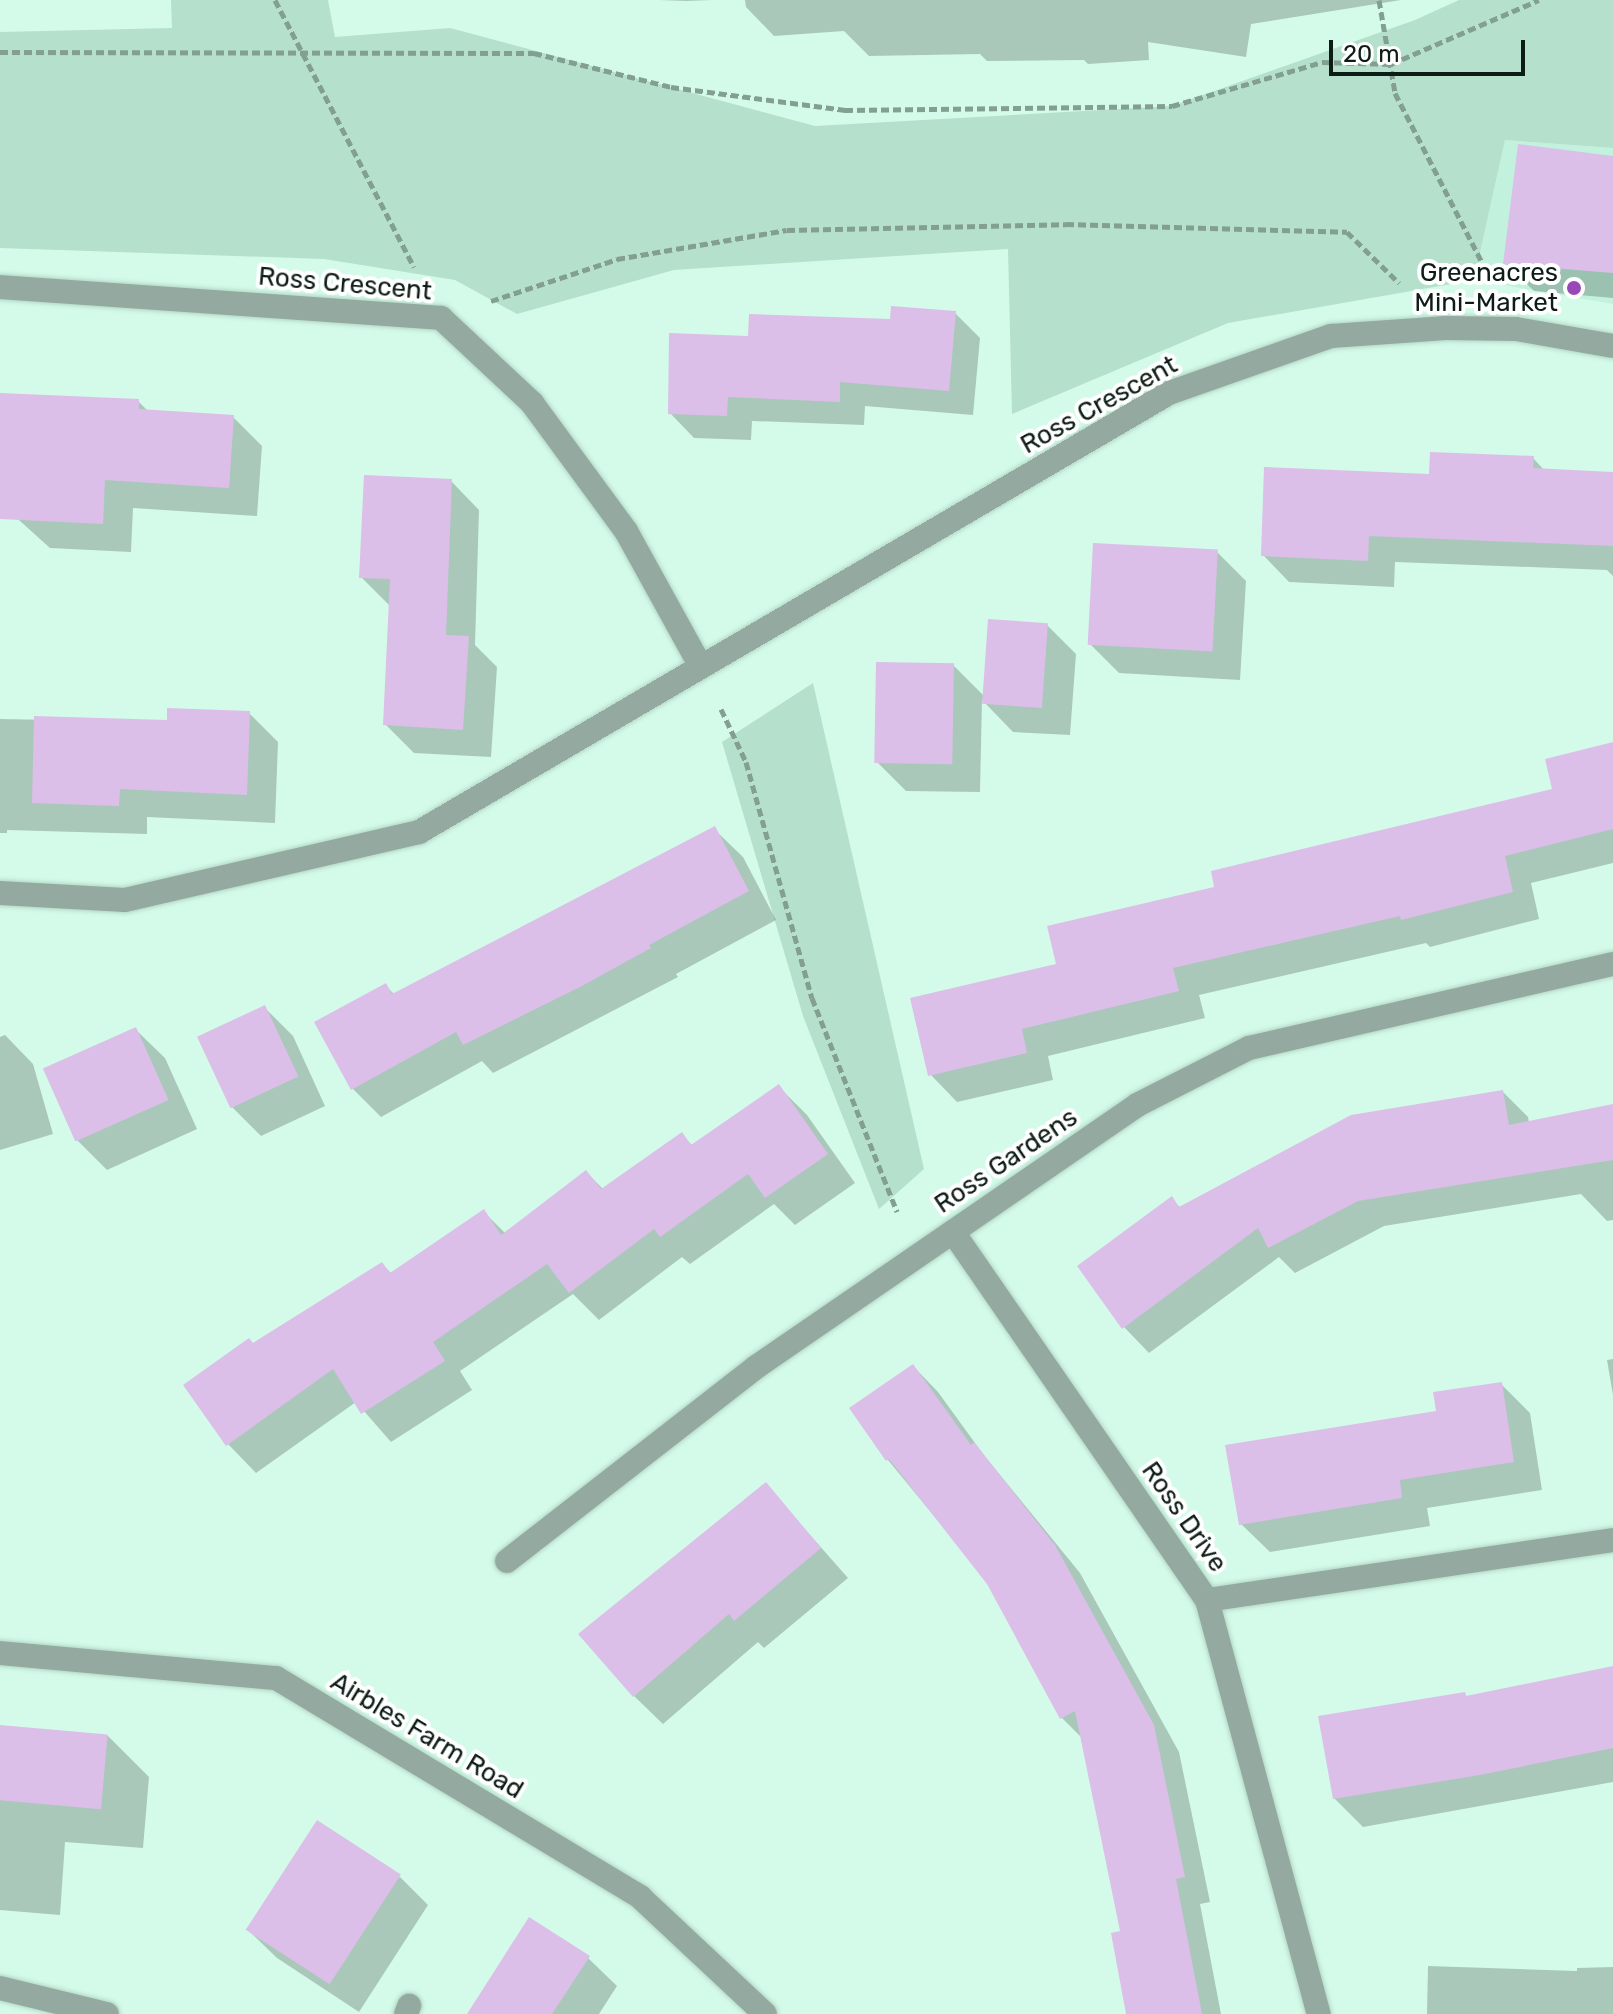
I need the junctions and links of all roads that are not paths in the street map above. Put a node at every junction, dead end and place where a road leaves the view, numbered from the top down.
1 (0, 287) edge
2 (1613, 346) edge
3 (701, 667) junction
4 (0, 893) edge
5 (1613, 964) edge
6 (953, 1232) junction
7 (1613, 1540) edge
8 (507, 1561) dead end
9 (1207, 1600) junction
10 (0, 1653) edge
11 (0, 1988) edge
12 (107, 2014) edge
13 (765, 2014) edge
14 (1319, 2014) edge

1 - 3 street, Ross Crescent
2 - 3 street, Ross Crescent
3 - 4 street, Ross Crescent
5 - 6 street, Ross Gardens
6 - 8 street, Ross Gardens
6 - 9 street, Ross Drive
7 - 9 street
9 - 14 street, Ross Drive
10 - 13 street, Airbles Farm Road
11 - 12 street

